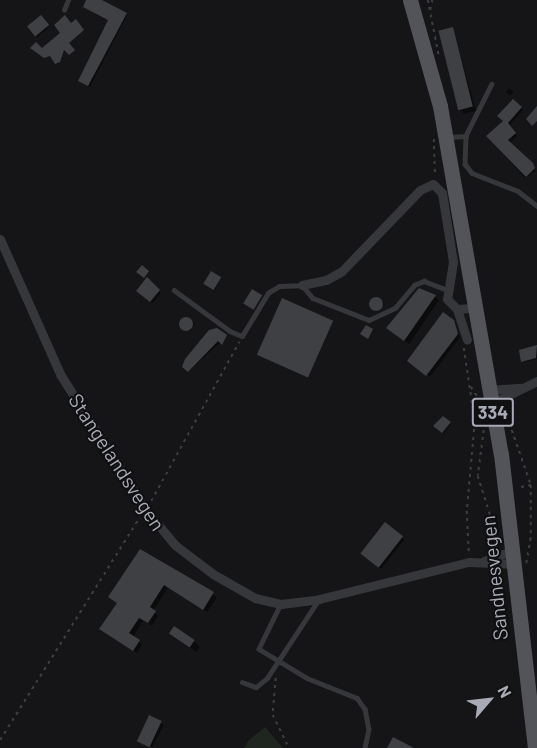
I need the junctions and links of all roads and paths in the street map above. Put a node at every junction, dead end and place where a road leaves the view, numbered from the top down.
1 (68, 0) edge
2 (401, 0) edge
3 (410, 0) edge
4 (432, 0) edge
5 (64, 10) dead end
6 (429, 11) dead end
7 (433, 79) junction
8 (492, 84) dead end
9 (466, 136) junction
10 (445, 137) junction
11 (434, 184) junction
12 (537, 206) edge
13 (0, 239) edge
14 (302, 285) junction
15 (174, 290) dead end
16 (447, 290) junction
17 (473, 308) junction
18 (457, 309) junction
19 (242, 336) junction
20 (467, 339) joint
21 (537, 381) edge
22 (471, 387) junction
23 (487, 400) junction
24 (506, 414) dead end
25 (484, 424) dead end
26 (531, 485) junction
27 (521, 487) dead end
28 (146, 510) junction
29 (513, 559) junction
30 (484, 561) junction
31 (469, 562) junction
32 (319, 599) junction
33 (281, 604) junction
34 (279, 663) junction
35 (242, 682) dead end
36 (0, 740) edge
37 (367, 747) edge
38 (289, 748) edge
39 (535, 748) edge

1 - 5 lane
2 - 7 main road, Sandnesvegen / 334
3 - 7 main road, Sandnesvegen / 334
4 - 6 path
7 - 10 main road, Sandnesvegen / 334
8 - 9 lane
9 - 10 lane
9 - 12 lane
10 - 11 path
10 - 17 main road, Sandnesvegen / 334
11 - 14 street
11 - 16 street
13 - 28 street, Stangelandsvegen
14 - 16 lane
14 - 19 lane
15 - 19 lane
16 - 18 street
17 - 18 street
17 - 23 main road, Sandnesvegen / 334
18 - 20 street
19 - 28 path
20 - 22 path
21 - 23 street
22 - 23 path
22 - 31 path
23 - 29 main road, Sandnesvegen / 334
24 - 26 path
25 - 29 path
26 - 27 path
26 - 29 path
28 - 33 street, Stangelandsvegen
28 - 36 path
29 - 30 street, Stangelandsvegen
29 - 30 street, Stangelandsvegen
29 - 39 main road, Sandnesvegen / 334
30 - 31 street, Stangelandsvegen
31 - 32 street, Stangelandsvegen
32 - 33 street, Stangelandsvegen
32 - 34 lane
33 - 34 lane
34 - 35 lane
34 - 37 lane
34 - 38 path

